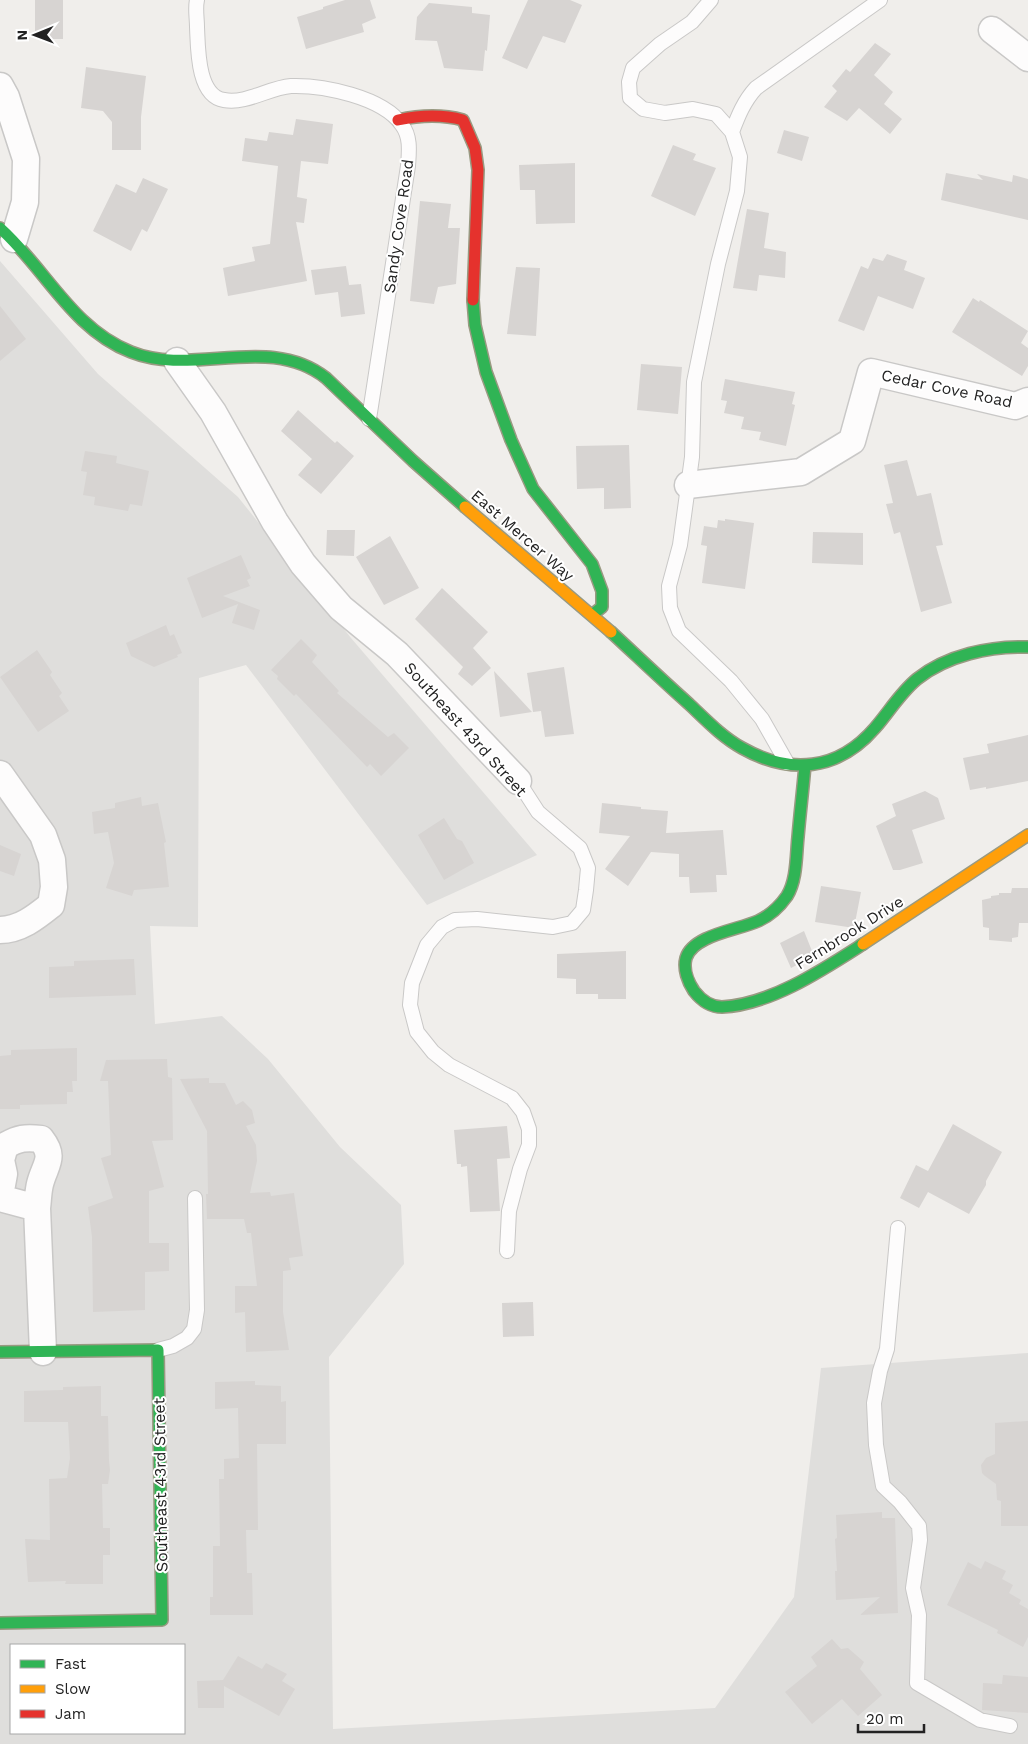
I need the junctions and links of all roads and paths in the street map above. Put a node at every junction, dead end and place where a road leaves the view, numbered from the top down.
1 (197, 0) edge
2 (711, 0) edge
3 (880, 0) edge
4 (992, 30) dead end
5 (1028, 58) edge
6 (0, 86) edge
7 (398, 120) junction
8 (732, 132) junction
9 (7, 233) edge
10 (177, 361) junction
11 (1028, 401) edge
12 (369, 419) junction
13 (688, 484) junction
14 (592, 615) junction
15 (1028, 648) edge
16 (787, 764) junction
17 (805, 765) junction
18 (0, 774) edge
19 (518, 782) joint
20 (1028, 835) edge
21 (0, 930) edge
22 (0, 1197) edge
23 (195, 1198) dead end
24 (37, 1208) junction
25 (898, 1228) dead end
26 (508, 1251) dead end
27 (158, 1350) junction
28 (0, 1352) edge
29 (43, 1352) junction
30 (0, 1623) edge
31 (1010, 1726) dead end

1 - 7 lane, Sandy Cove Road
2 - 8 lane
3 - 8 lane
4 - 5 street
6 - 9 street
7 - 12 lane, Sandy Cove Road
7 - 14 street
8 - 13 lane
9 - 10 street, East Mercer Way
10 - 12 street, East Mercer Way
10 - 19 street, Southeast 43rd Street
11 - 13 street, Cedar Cove Road
12 - 14 street, East Mercer Way
13 - 16 lane
14 - 16 street, East Mercer Way
15 - 17 street, East Mercer Way
16 - 17 street, East Mercer Way
17 - 20 street, Fernbrook Drive
18 - 21 street
19 - 26 lane, Southeast 43rd Street
22 - 24 street
22 - 24 street
23 - 27 lane
24 - 29 street
25 - 31 lane
27 - 29 street
27 - 30 street, Southeast 43rd Street
28 - 29 street

